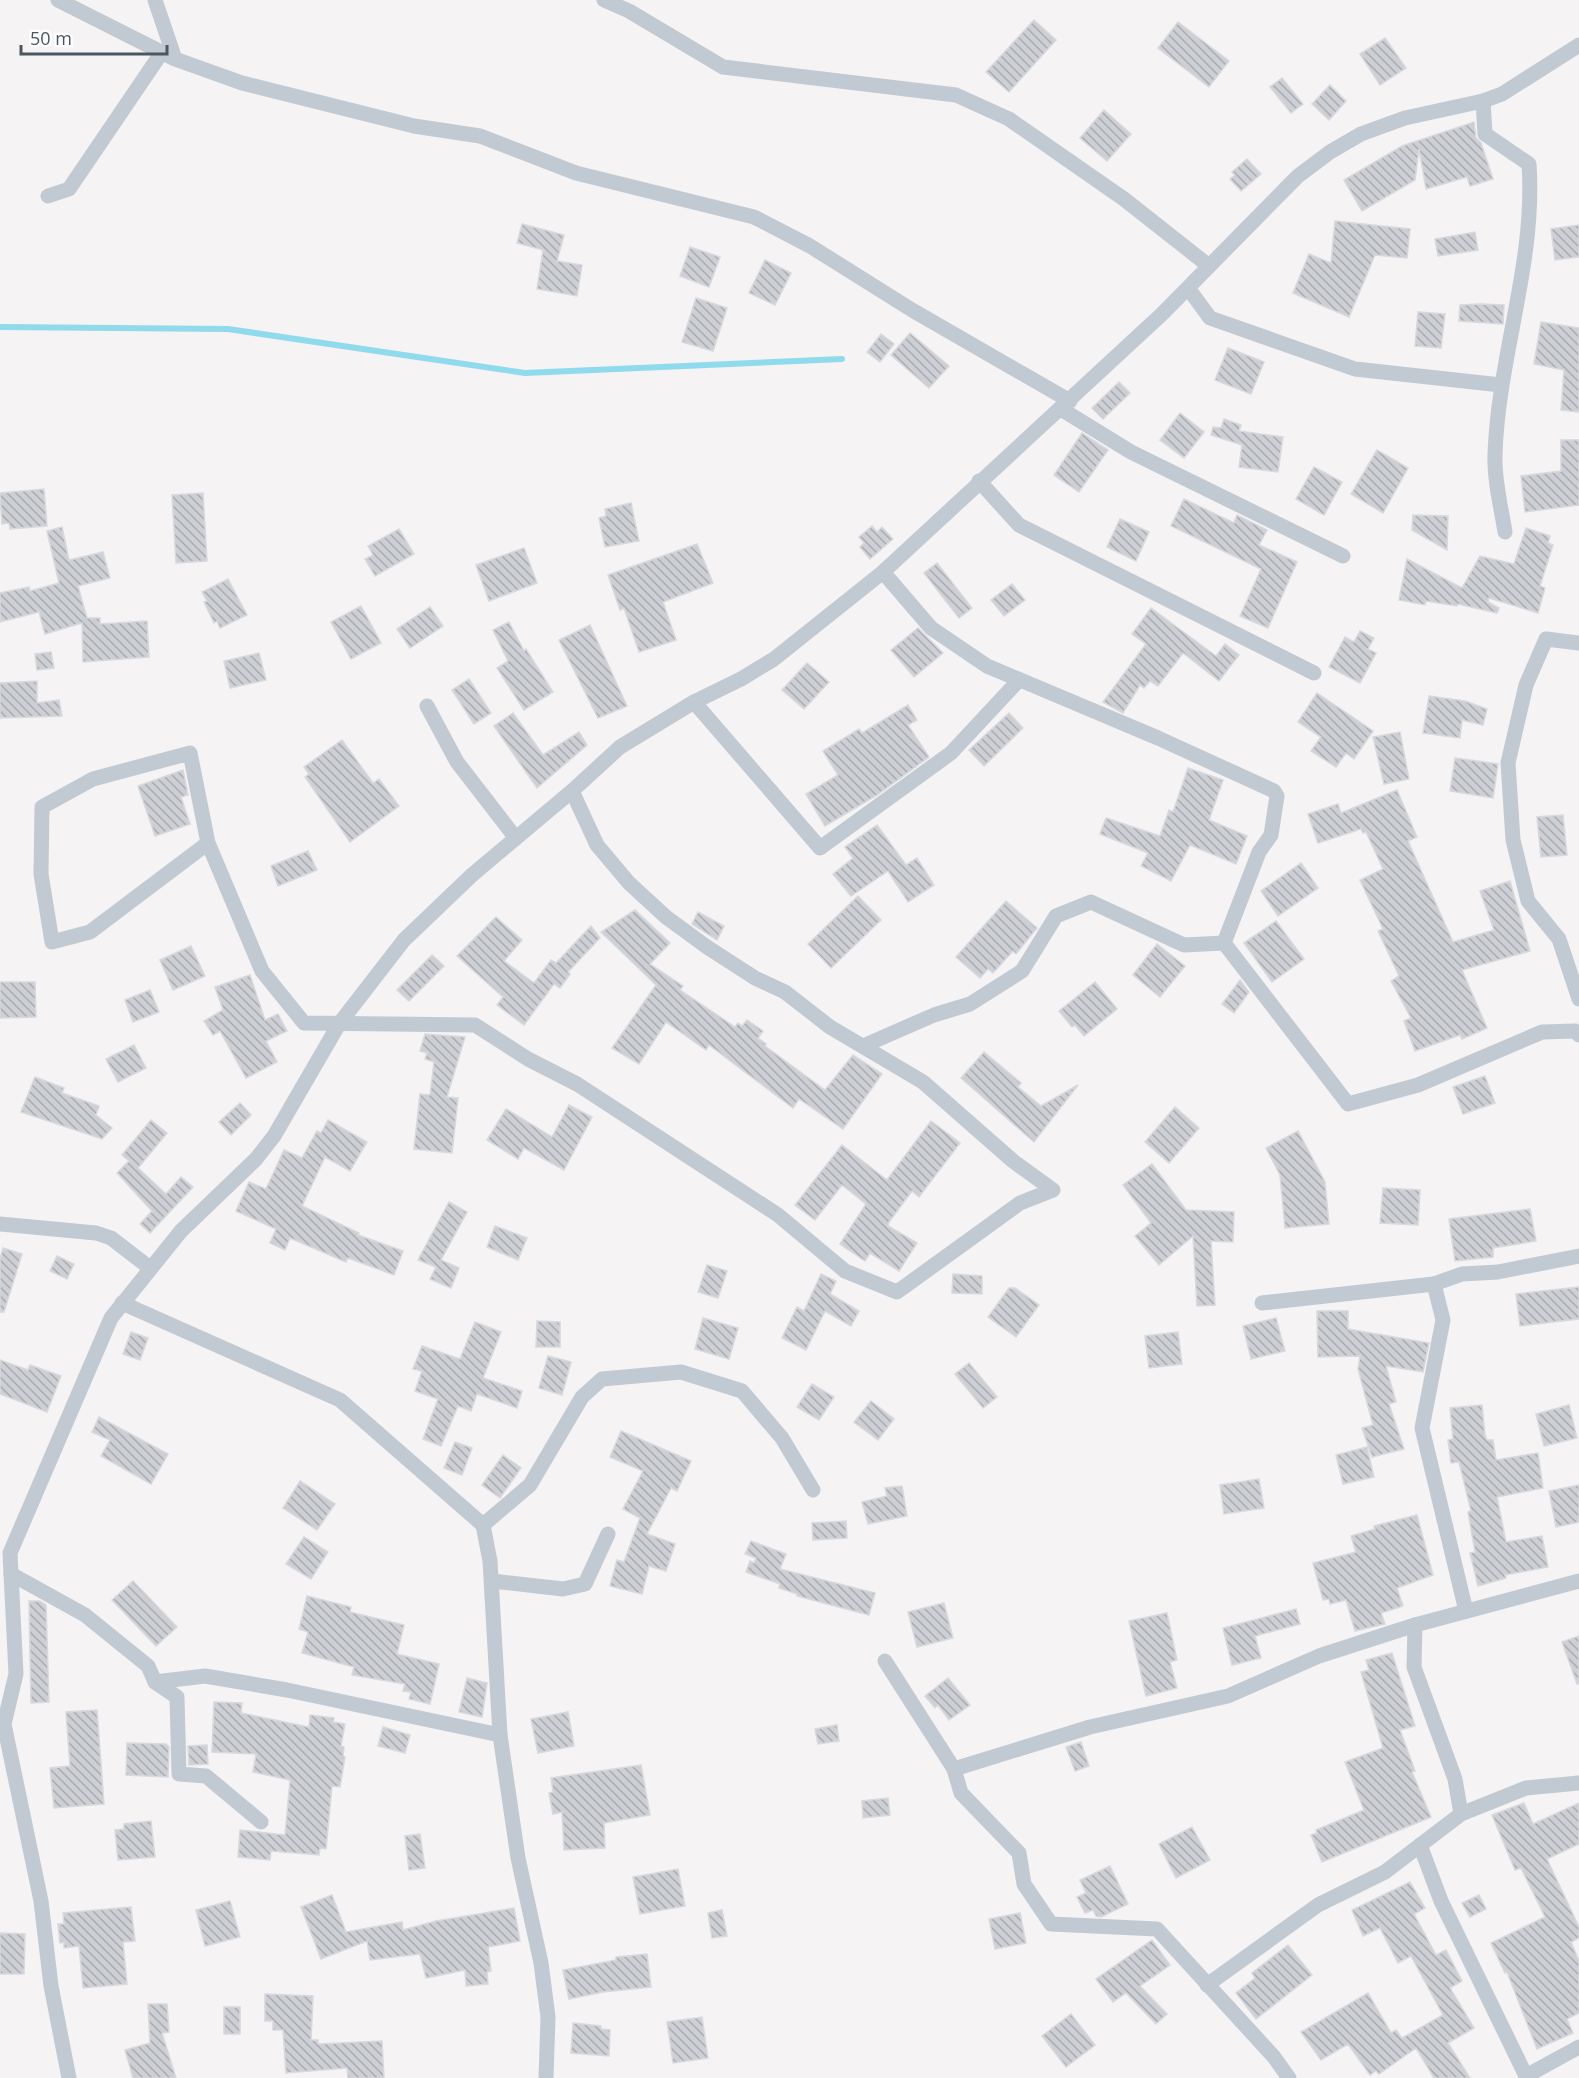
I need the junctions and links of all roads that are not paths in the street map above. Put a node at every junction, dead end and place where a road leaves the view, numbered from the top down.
1 (58, 0) edge
2 (155, 0) edge
3 (604, 0) edge
4 (1579, 45) edge
5 (169, 56) junction
6 (1483, 101) junction
7 (48, 196) dead end
8 (1209, 266) junction
9 (1188, 288) junction
10 (1501, 385) junction
11 (1065, 405) junction
12 (979, 481) junction
13 (1504, 532) dead end
14 (1343, 556) dead end
15 (883, 572) junction
16 (1579, 643) edge
17 (1314, 674) dead end
18 (1019, 680) junction
19 (694, 702) junction
20 (427, 706) dead end
21 (572, 791) junction
22 (515, 837) junction
23 (208, 843) junction
24 (1224, 944) junction
25 (1579, 999) edge
26 (339, 1024) junction
27 (1578, 1030) edge
28 (863, 1046) junction
29 (0, 1224) edge
30 (1579, 1256) edge
31 (150, 1268) junction
32 (1434, 1284) junction
33 (1262, 1303) dead end
34 (122, 1304) junction
35 (813, 1490) dead end
36 (483, 1525) junction
37 (608, 1534) dead end
38 (5, 1552) edge
39 (10, 1574) junction
40 (492, 1581) junction
41 (1579, 1581) edge
42 (1466, 1611) junction
43 (1415, 1625) junction
44 (885, 1661) dead end
45 (155, 1682) junction
46 (2, 1724) edge
47 (500, 1735) junction
48 (954, 1770) junction
49 (1579, 1783) edge
50 (1461, 1814) junction
51 (261, 1822) dead end
52 (1420, 1845) junction
53 (1207, 1985) junction
54 (1579, 2047) edge
55 (1523, 2077) edge
56 (69, 2078) edge
57 (546, 2078) edge
58 (1289, 2078) edge

1 - 5 street
2 - 5 street
3 - 8 street
4 - 6 street
5 - 7 street
5 - 11 street
6 - 8 street
6 - 10 street
8 - 9 street
9 - 10 street
9 - 11 street
10 - 13 street
11 - 12 street
11 - 14 street
12 - 15 street
12 - 17 street
15 - 18 street
15 - 19 street
16 - 25 street
18 - 19 street
18 - 24 street
19 - 21 street
20 - 22 street
21 - 22 street
21 - 28 street
22 - 26 street
23 - 23 street
23 - 26 street
24 - 27 street
24 - 28 street
26 - 28 street
26 - 31 street
29 - 31 street
30 - 32 street
31 - 34 street
32 - 33 street
32 - 42 street
34 - 36 street
34 - 38 street
35 - 36 street
36 - 40 street
37 - 40 street
38 - 39 street
39 - 45 street
39 - 46 street
40 - 47 street
41 - 42 street
42 - 43 street
43 - 48 street
43 - 50 street
44 - 48 street
45 - 47 street
45 - 51 street
46 - 56 street
47 - 57 street
48 - 53 street
49 - 50 street
50 - 52 street
52 - 53 street
52 - 55 street
53 - 58 street
54 - 55 street

